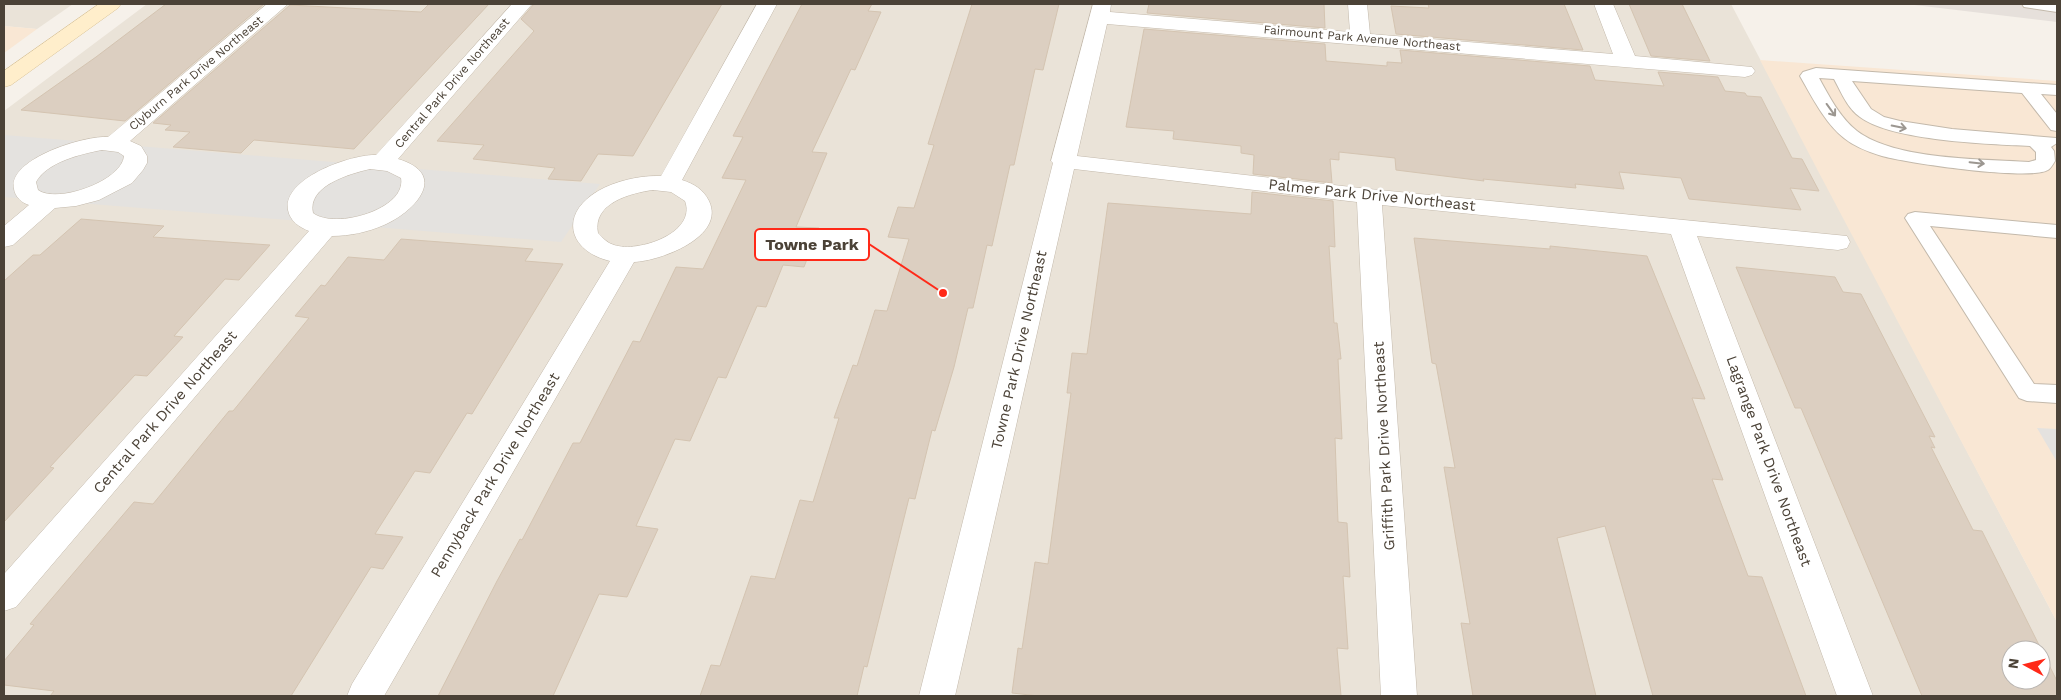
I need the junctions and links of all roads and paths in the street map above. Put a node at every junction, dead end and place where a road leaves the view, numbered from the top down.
1 (111, 4) edge
2 (278, 4) edge
3 (522, 4) edge
4 (767, 4) edge
5 (1358, 4) edge
6 (1604, 4) edge
7 (2030, 4) edge
8 (2057, 7) edge
9 (1100, 10) edge
10 (1360, 38) junction
11 (1626, 60) junction
12 (1745, 71) dead end
13 (1840, 75) junction
14 (4, 81) edge
15 (2027, 88) junction
16 (2057, 90) edge
17 (2057, 126) edge
18 (2035, 141) junction
19 (2057, 142) edge
20 (114, 143) junction
21 (1063, 161) junction
22 (383, 162) junction
23 (2029, 168) junction
24 (2057, 171) edge
25 (668, 184) junction
26 (1369, 196) junction
27 (48, 202) junction
28 (326, 227) junction
29 (1681, 227) junction
30 (2057, 231) edge
31 (4, 239) edge
32 (1838, 242) dead end
33 (626, 255) junction
34 (2057, 394) edge
35 (4, 597) edge
36 (366, 696) edge
37 (937, 696) edge
38 (1399, 696) edge
39 (1855, 696) edge

1 - 14 street
2 - 20 street, Clyburn Park Drive Northeast
3 - 22 street, Central Park Drive Northeast
4 - 25 street
5 - 10 street
6 - 11 street
7 - 8 lane
9 - 10 street, Fairmount Park Avenue Northeast
9 - 21 street, Towne Park Drive Northeast
10 - 11 street, Fairmount Park Avenue Northeast
11 - 12 street, Fairmount Park Avenue Northeast
13 - 15 lane
13 -> 18 lane
13 -> 23 lane
15 - 16 lane
15 - 17 lane
18 - 19 lane
18 - 23 lane
20 - 27 street, Clyburn Park Drive Northeast
20 - 27 street, Clyburn Park Drive Northeast
21 - 26 street, Palmer Park Drive Northeast
21 - 37 street, Towne Park Drive Northeast
22 - 28 street, Central Park Drive Northeast
22 - 28 street, Central Park Drive Northeast
23 - 24 lane
25 - 33 street
25 - 33 street
26 - 29 street, Palmer Park Drive Northeast
26 - 38 street, Griffith Park Drive Northeast
27 - 31 street
28 - 35 street, Central Park Drive Northeast
29 - 32 street, Palmer Park Drive Northeast
29 - 39 street, Lagrange Park Drive Northeast
30 - 34 lane
33 - 36 street, Pennyback Park Drive Northeast

